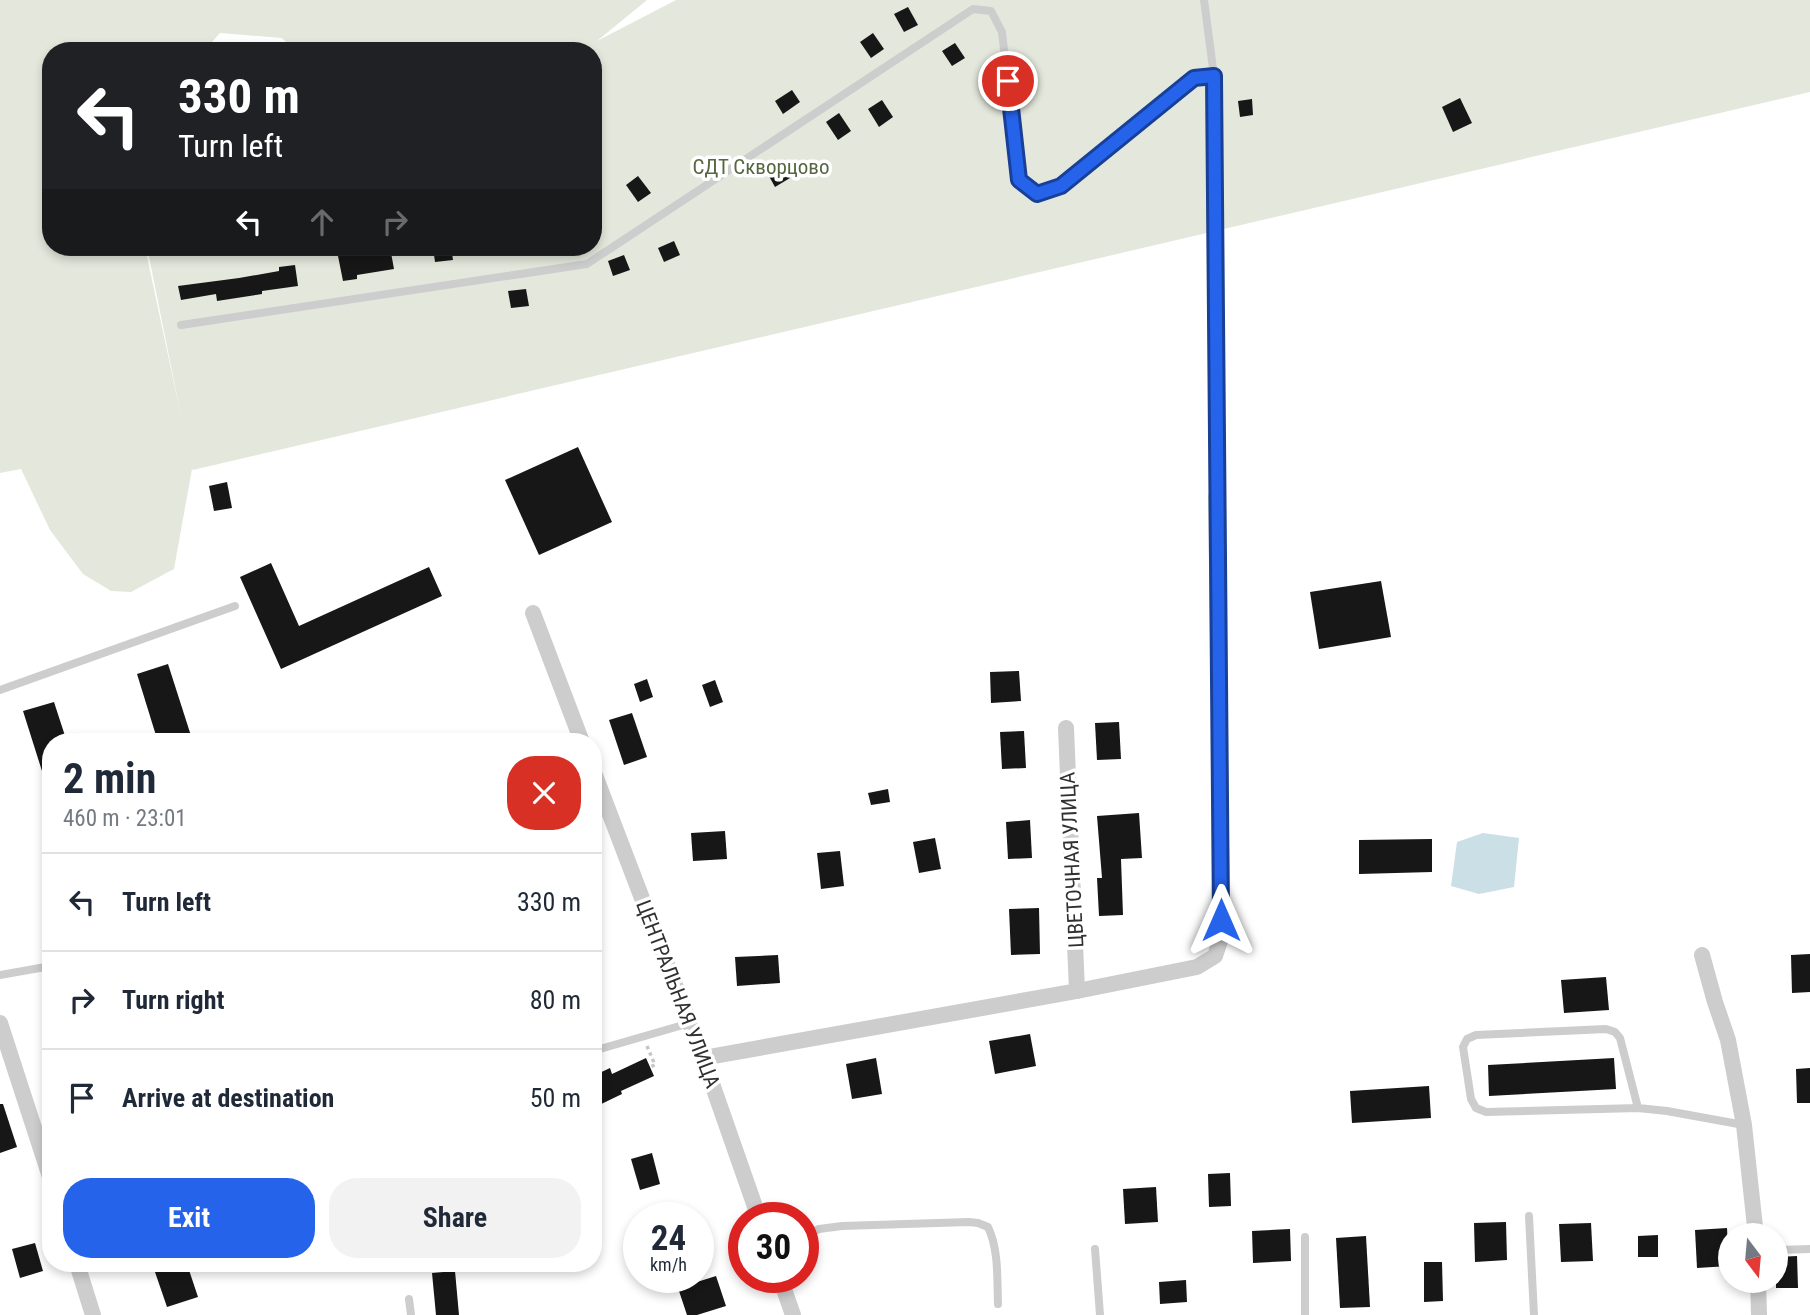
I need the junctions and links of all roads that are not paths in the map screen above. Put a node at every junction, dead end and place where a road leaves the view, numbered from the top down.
1 (1205, 0) edge
2 (1214, 76) junction
3 (602, 254) edge
4 (599, 256) edge
5 (181, 325) dead end
6 (1216, 497) joint
7 (235, 606) dead end
8 (533, 613) dead end
9 (0, 690) edge
10 (1066, 728) dead end
11 (579, 733) edge
12 (602, 810) edge
13 (1702, 955) dead end
14 (42, 968) edge
15 (0, 975) edge
16 (1077, 991) junction
17 (0, 1023) edge
18 (690, 1023) junction
19 (602, 1048) edge
20 (703, 1058) junction
21 (1638, 1108) junction
22 (1744, 1125) junction
23 (42, 1153) edge
24 (753, 1202) edge
25 (1529, 1216) dead end
26 (1755, 1223) edge
27 (819, 1229) edge
28 (1305, 1237) dead end
29 (1095, 1249) dead end
30 (1810, 1250) edge
31 (1788, 1251) edge
32 (80, 1272) edge
33 (785, 1293) edge
34 (1758, 1293) edge
35 (409, 1298) dead end
36 (998, 1304) dead end
37 (93, 1315) edge
38 (411, 1315) edge
39 (793, 1315) edge
40 (1100, 1315) edge
41 (1305, 1315) edge
42 (1534, 1315) edge
43 (1759, 1315) edge

1 - 2 lane
2 - 3 lane
2 - 6 lane
4 - 5 lane
6 - 16 street
7 - 9 lane
8 - 11 street
10 - 16 street, ЦВЕТОЧНАЯ УЛИЦА
12 - 18 street, ЦЕНТРАЛЬНАЯ УЛИЦА
13 - 22 street
14 - 15 lane
16 - 20 street
17 - 23 street
18 - 19 lane
18 - 20 street, ЦЕНТРАЛЬНАЯ УЛИЦА
20 - 24 street, ЦЕНТРАЛЬНАЯ УЛИЦА
21 - 21 lane
21 - 22 lane
22 - 26 street
25 - 42 lane
27 - 36 lane
28 - 41 lane
29 - 40 lane
30 - 31 lane
32 - 37 street
33 - 39 street
34 - 43 street
35 - 38 lane

